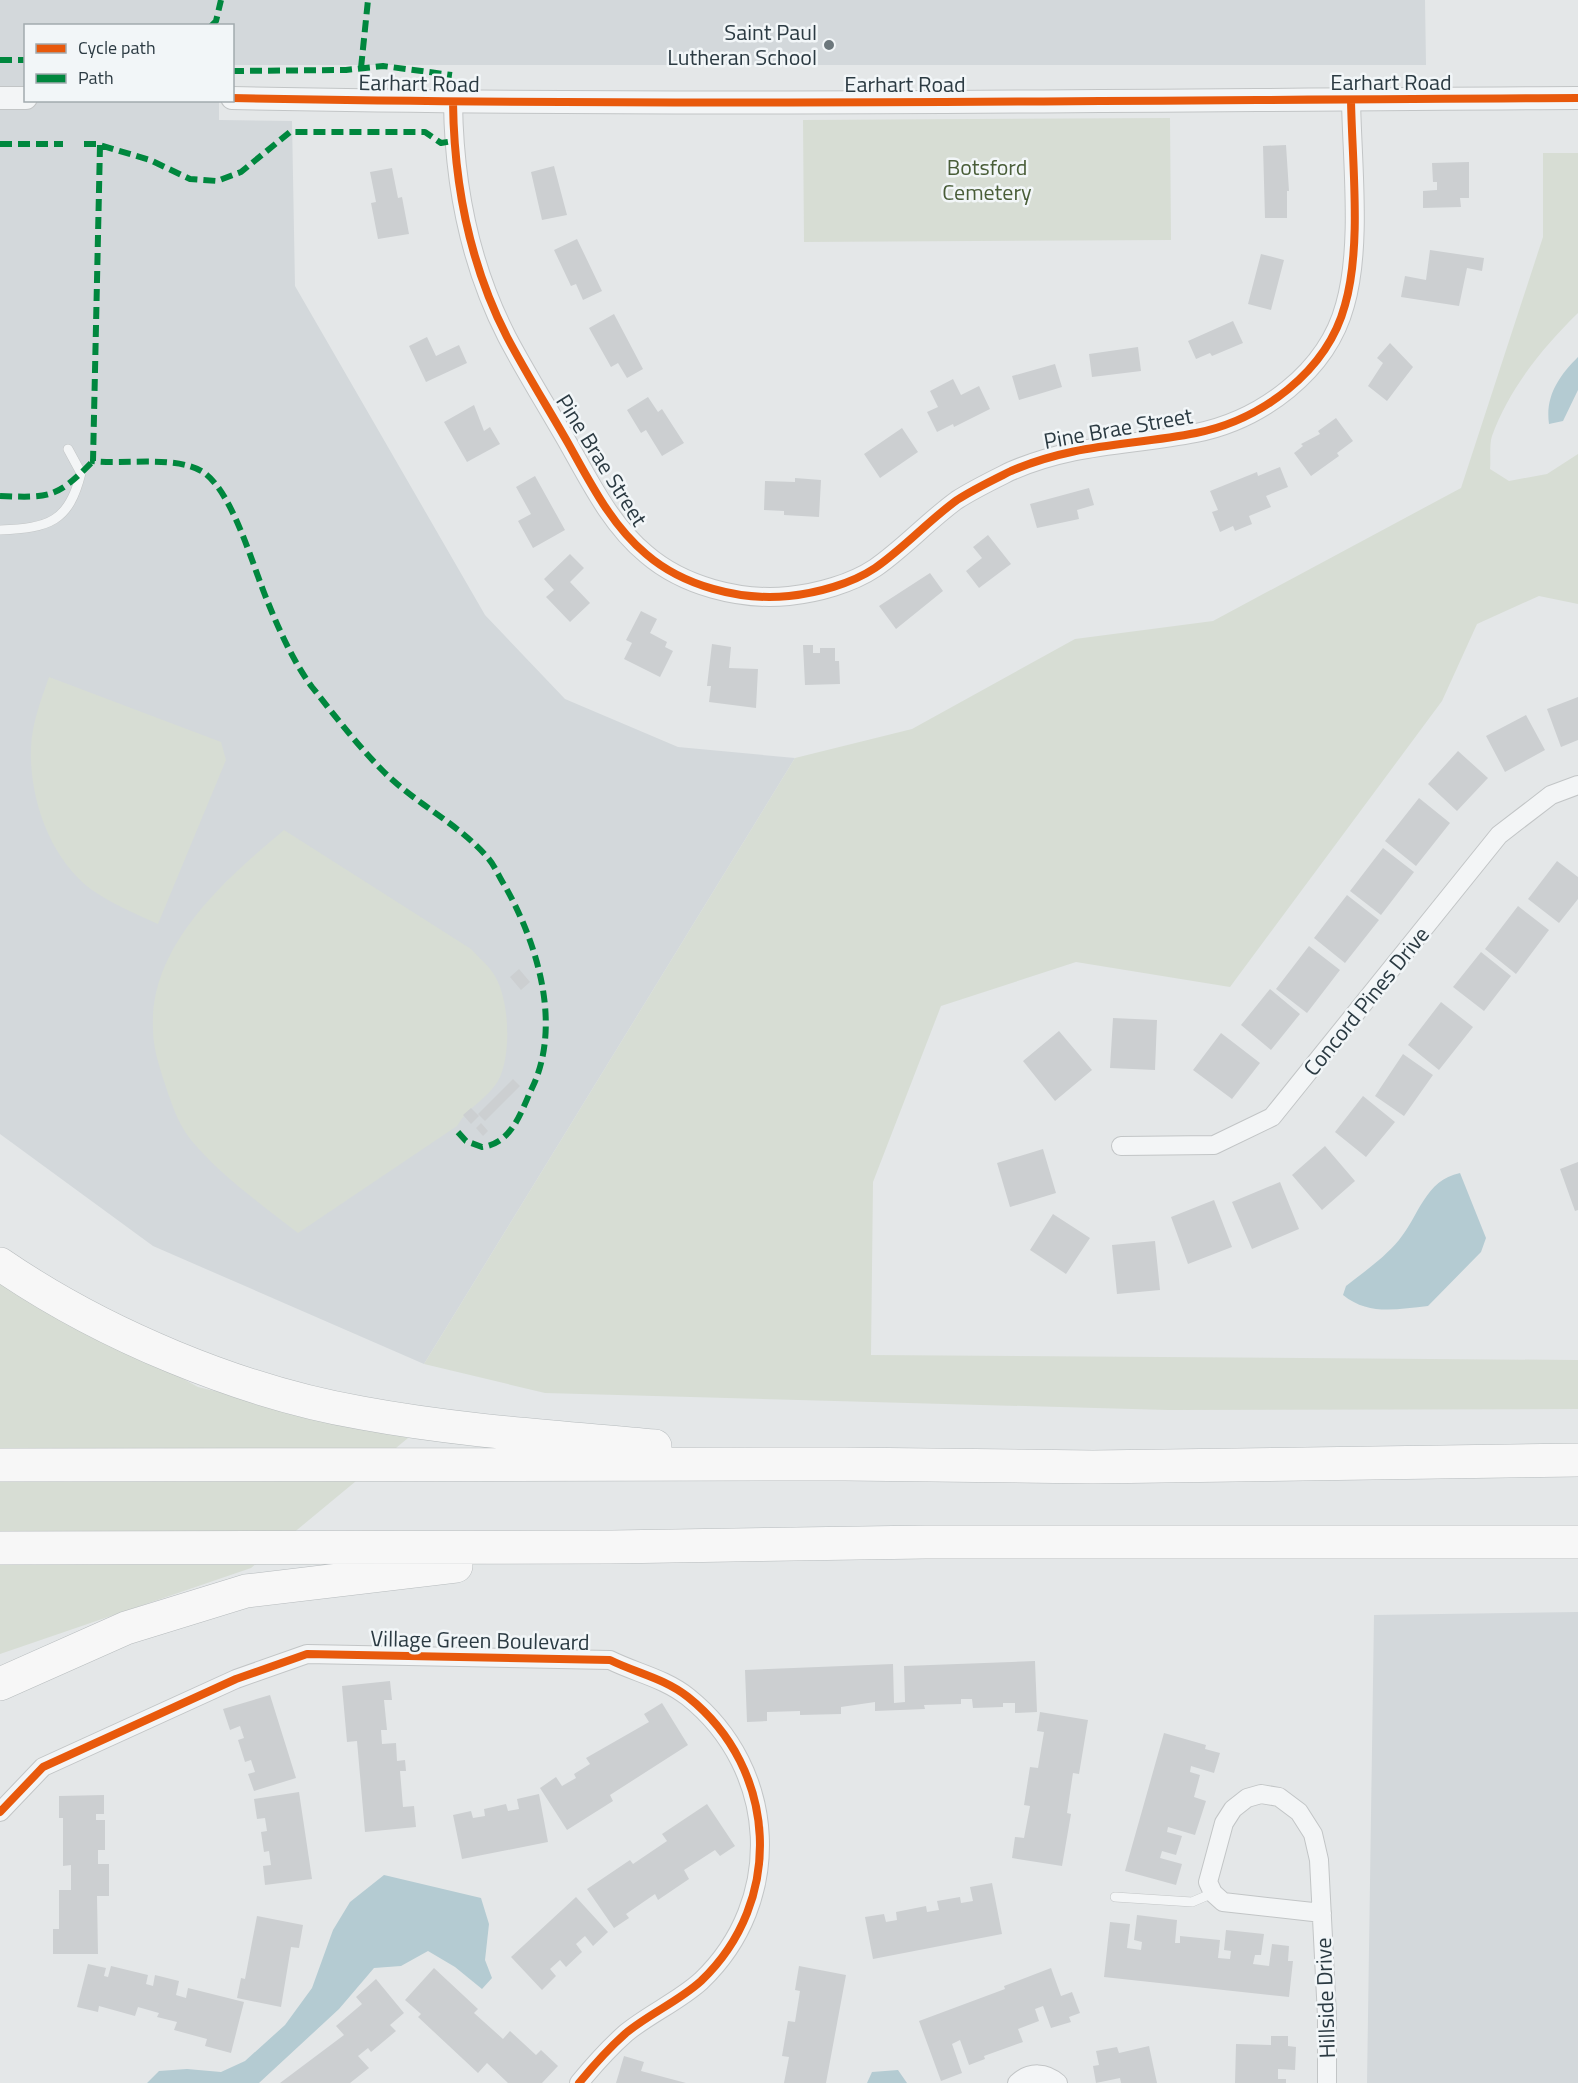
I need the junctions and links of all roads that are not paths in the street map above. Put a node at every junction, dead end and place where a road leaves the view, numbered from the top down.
1 (0, 98) edge
2 (24, 98) edge
3 (234, 98) edge
4 (1578, 98) edge
5 (1351, 100) junction
6 (453, 102) junction
7 (68, 449) dead end
8 (0, 530) edge
9 (1578, 785) edge
10 (1121, 1146) dead end
11 (0, 1264) edge
12 (1578, 1460) edge
13 (845, 1464) junction
14 (0, 1465) edge
15 (1578, 1542) edge
16 (612, 1547) junction
17 (0, 1548) edge
18 (0, 1684) edge
19 (0, 1812) edge
20 (1213, 1893) junction
21 (1115, 1897) dead end
22 (1322, 1913) junction
23 (579, 2083) edge
24 (1017, 2083) edge
25 (1058, 2083) edge
26 (1327, 2083) edge

1 - 2 street
3 - 6 street, Earhart Road
4 - 5 street, Earhart Road
5 - 6 street, Earhart Road
5 - 6 street, Pine Brae Street
7 - 8 lane
9 - 10 street, Concord Pines Drive
11 - 13 highway
12 - 13 highway
13 - 14 highway
15 - 16 highway
16 - 17 highway
16 - 18 highway
19 - 23 street, Village Green Boulevard
20 - 21 lane
20 - 22 street, Hillside Drive
20 - 22 street, Hillside Drive
22 - 26 street, Hillside Drive
24 - 25 street

